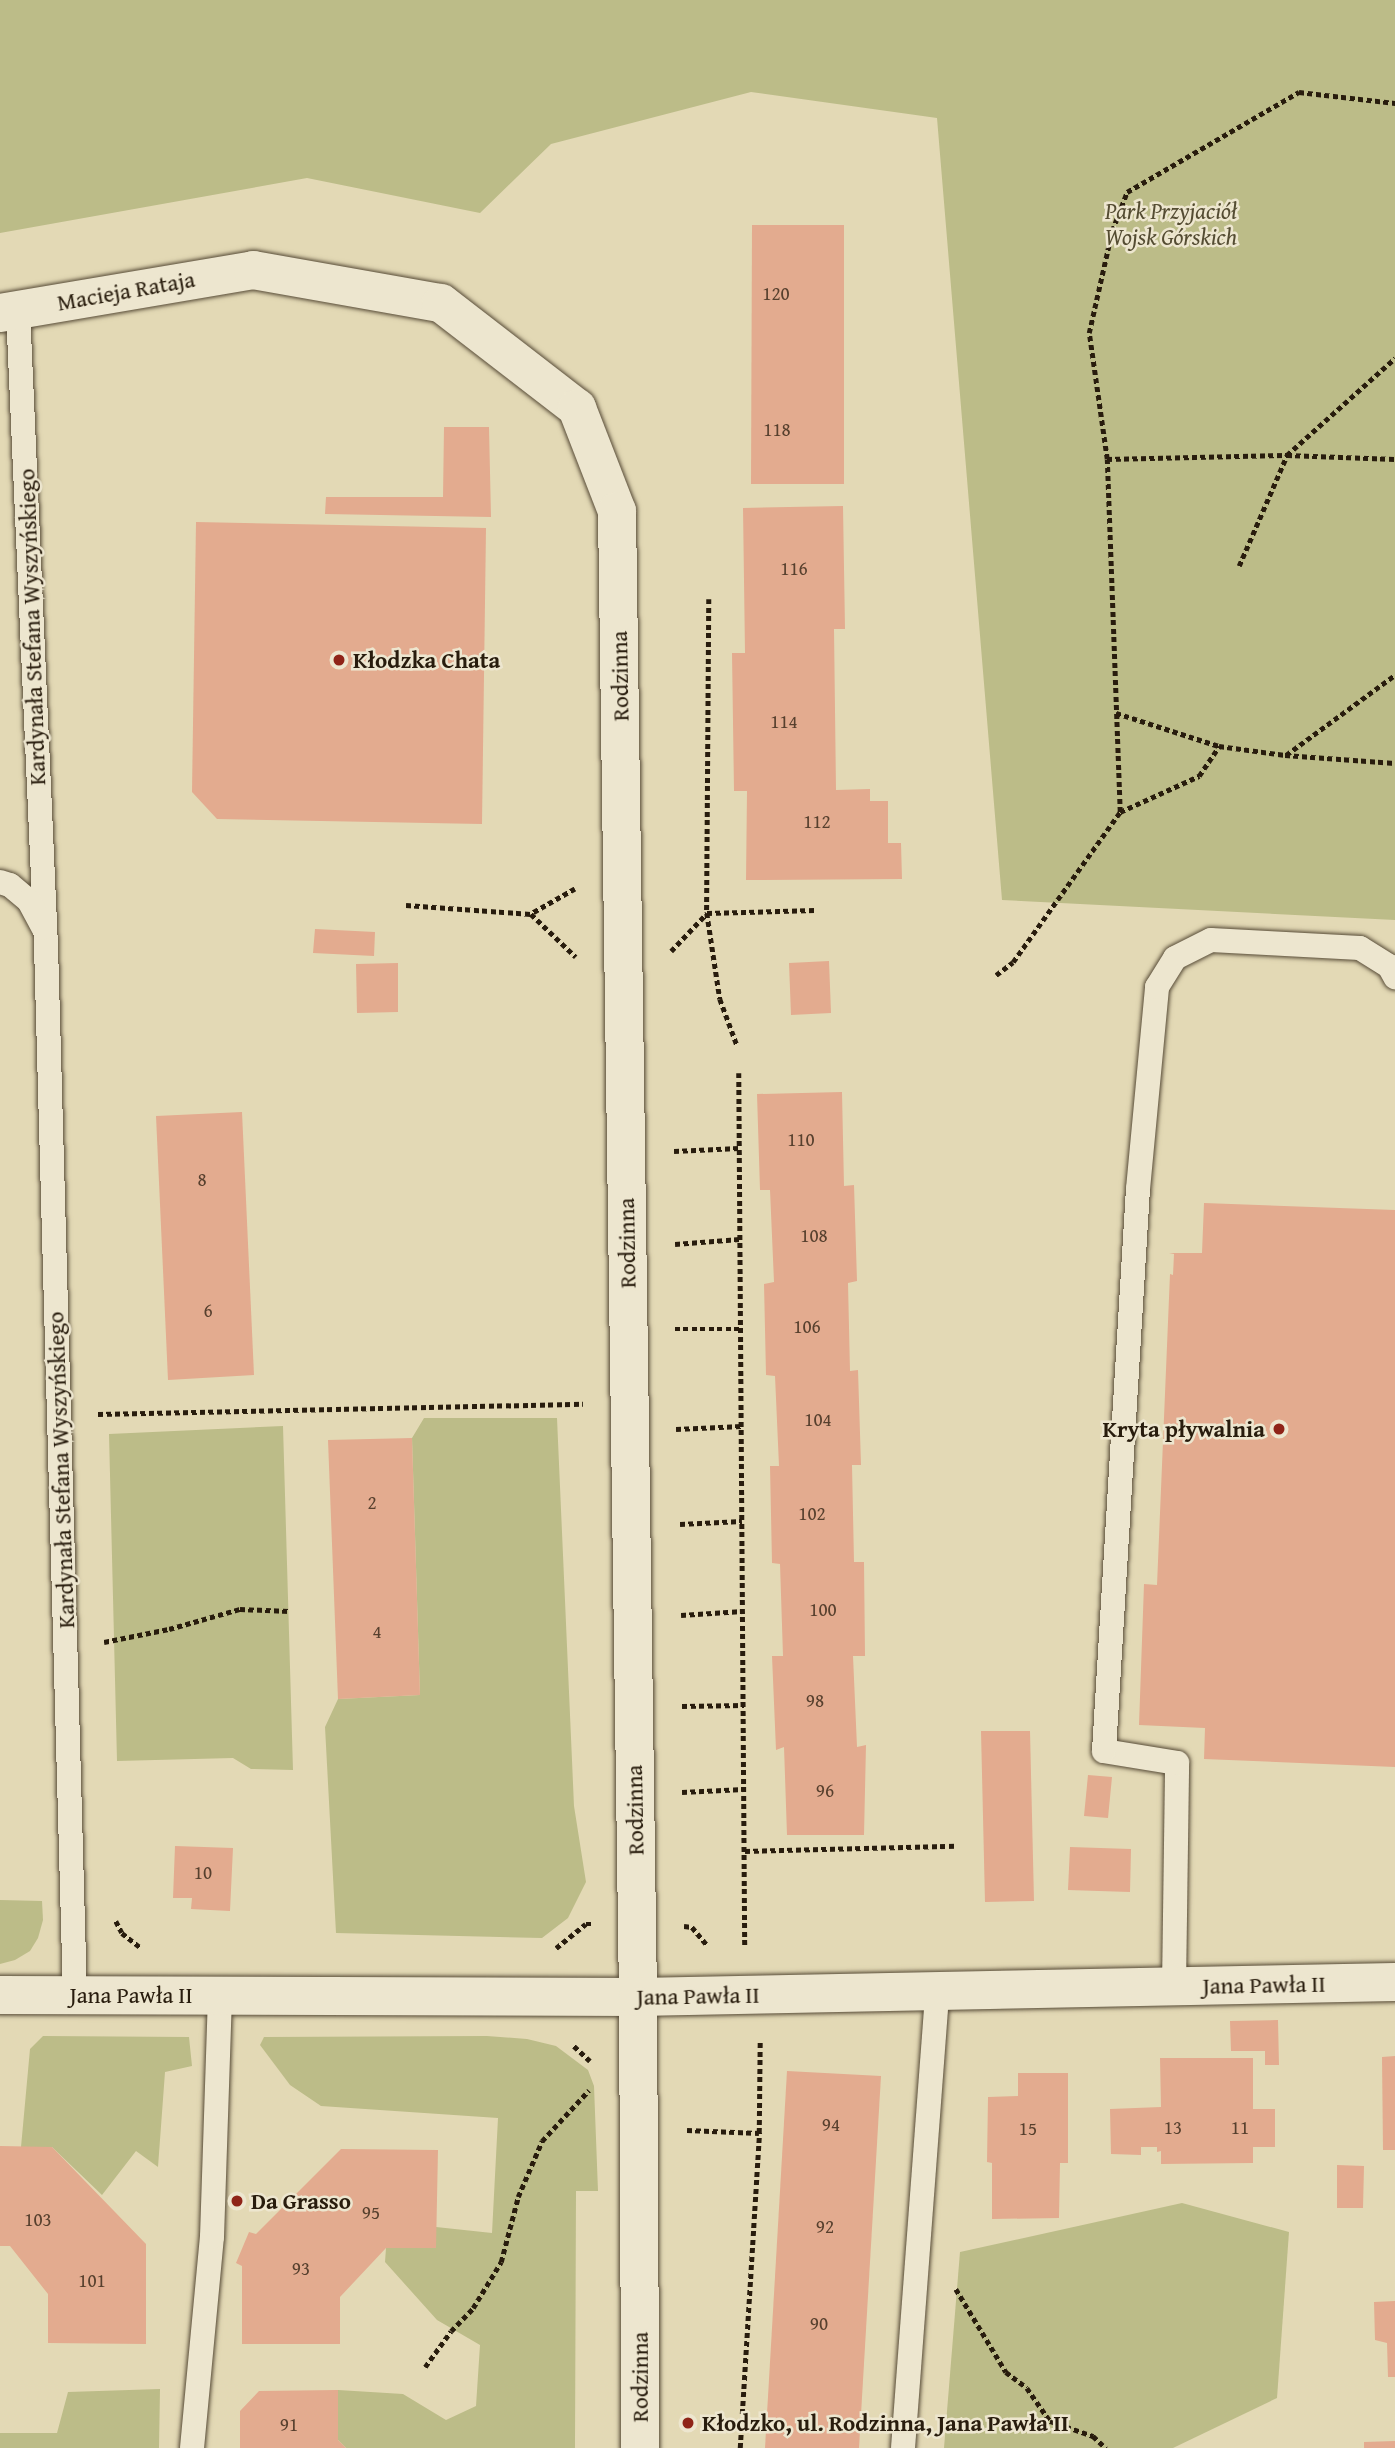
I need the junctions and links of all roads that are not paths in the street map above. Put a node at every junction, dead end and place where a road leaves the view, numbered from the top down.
1 (253, 270) joint
2 (9, 311) edge
3 (0, 882) edge
4 (46, 945) junction
5 (1395, 977) edge
6 (1395, 1982) edge
7 (1174, 1987) junction
8 (937, 1992) junction
9 (0, 1995) edge
10 (75, 1995) junction
11 (220, 1995) junction
12 (638, 1997) junction
13 (192, 2448) edge
14 (640, 2448) edge
15 (903, 2448) edge

1 - 2 street, Macieja Rataja
1 - 12 street, Rodzinna
2 - 4 lane, Kardynała Stefana Wyszyńskiego
3 - 4 lane, Kardynała Stefana Wyszyńskiego
4 - 10 lane, Kardynała Stefana Wyszyńskiego
5 - 7 lane
6 - 7 street, Jana Pawła II
7 - 8 street, Jana Pawła II
8 - 12 street, Jana Pawła II
8 - 15 lane
9 - 10 street, Jana Pawła II
10 - 11 street, Jana Pawła II
11 - 12 street, Jana Pawła II
11 - 13 lane
12 - 14 street, Rodzinna

